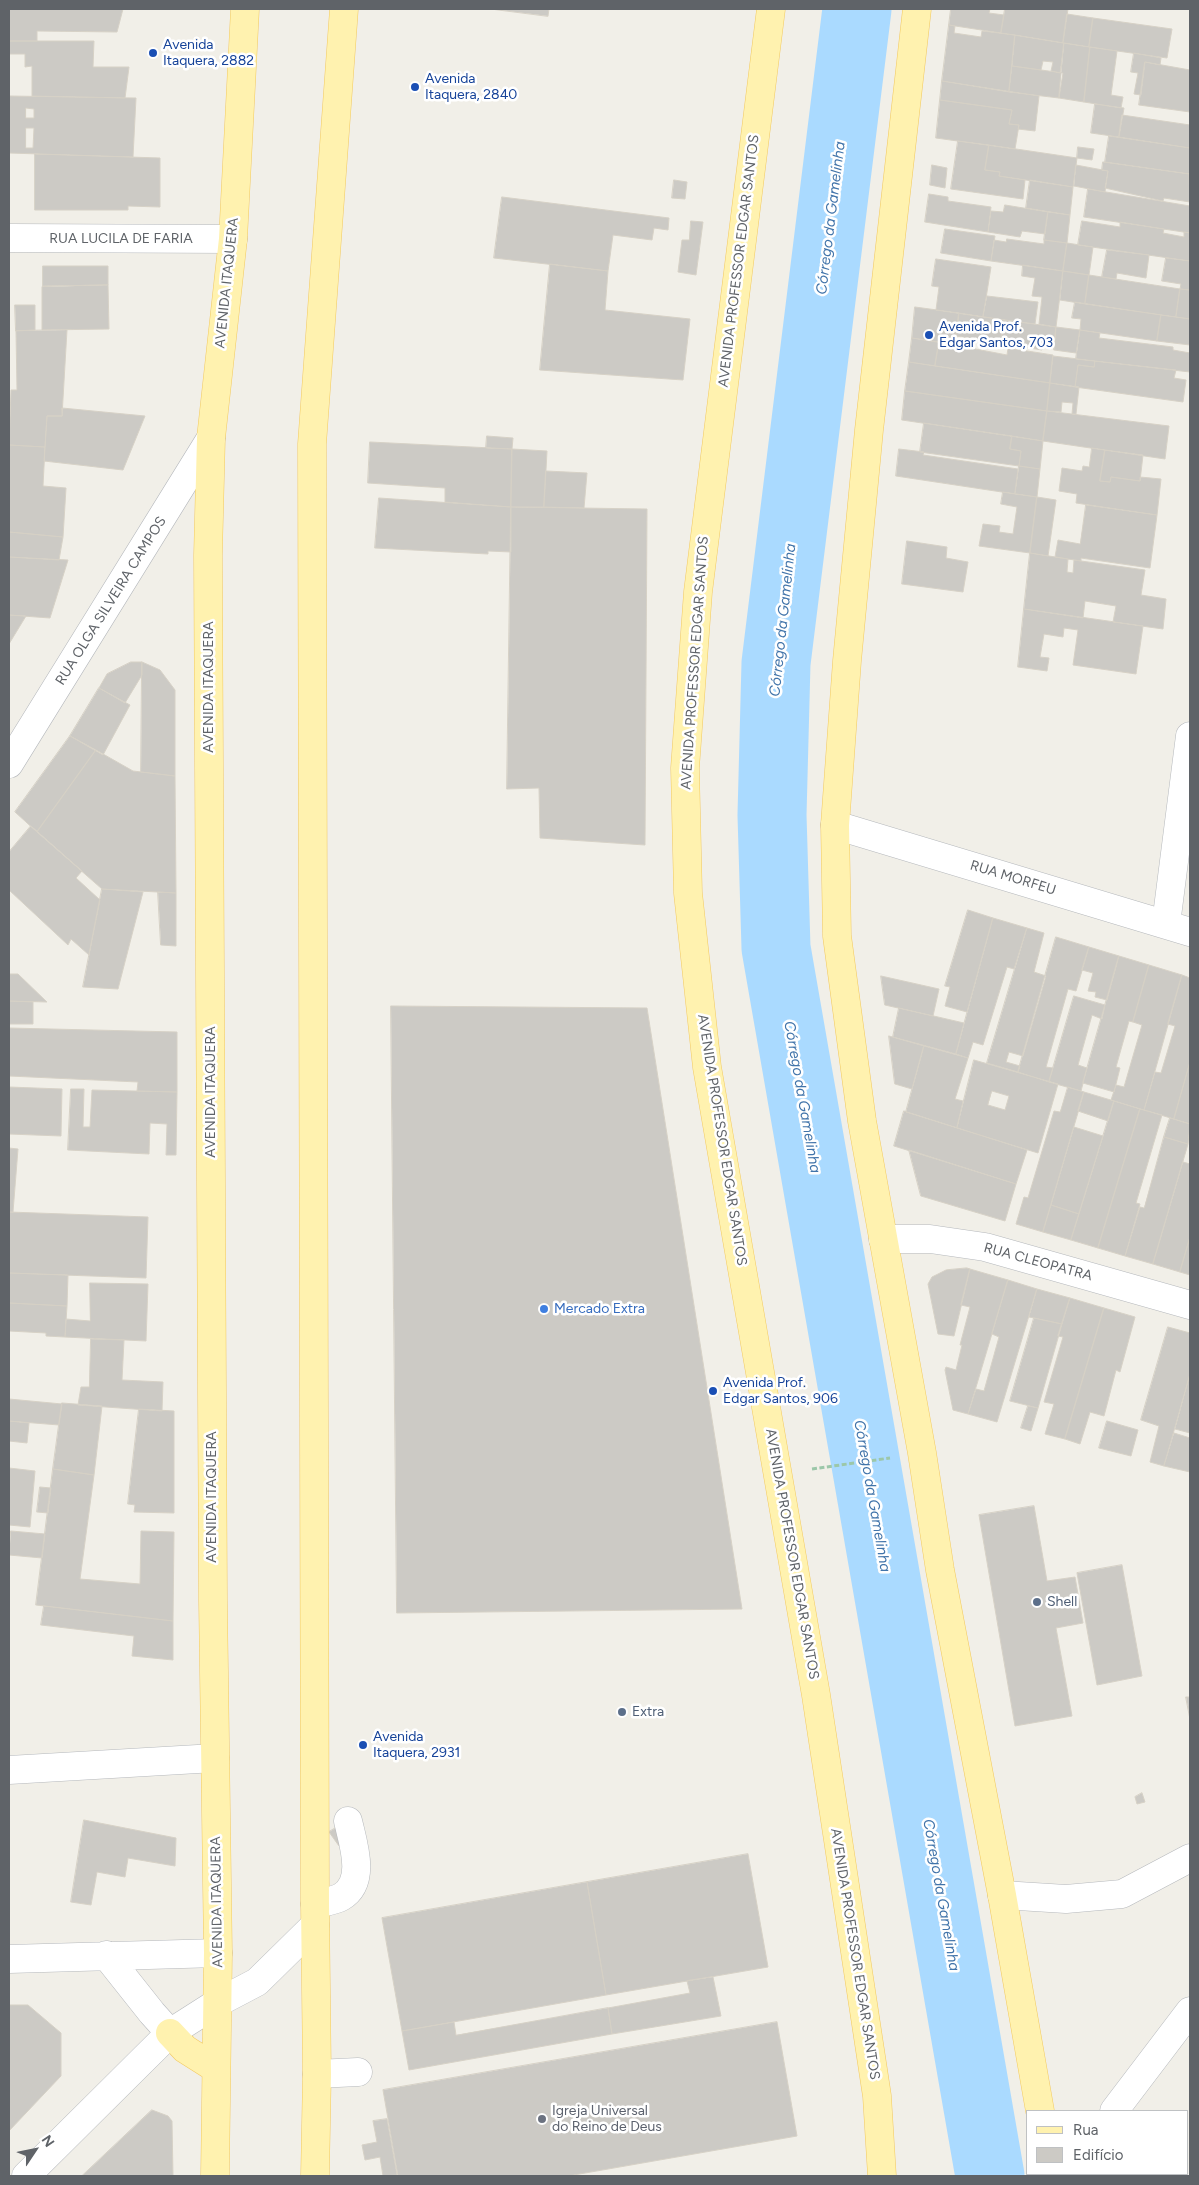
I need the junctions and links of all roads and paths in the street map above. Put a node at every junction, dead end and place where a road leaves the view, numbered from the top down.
1 (245, 9) edge
2 (344, 9) edge
3 (771, 9) edge
4 (917, 9) edge
5 (9, 238) edge
6 (233, 240) junction
7 (211, 438) junction
8 (1189, 750) edge
9 (9, 764) edge
10 (835, 825) junction
11 (1178, 928) edge
12 (883, 1239) junction
13 (1190, 1305) edge
14 (894, 1457) dead end
15 (805, 1470) dead end
16 (215, 1758) junction
17 (9, 1770) edge
18 (348, 1821) dead end
19 (1190, 1858) edge
20 (1002, 1895) junction
21 (315, 1914) junction
22 (218, 1953) junction
23 (106, 1955) junction
24 (9, 1959) edge
25 (217, 2003) junction
26 (1190, 2011) edge
27 (170, 2033) junction
28 (215, 2068) junction
29 (358, 2072) dead end
30 (317, 2074) junction
31 (1040, 2110) edge
32 (1115, 2110) edge
33 (26, 2176) edge
34 (215, 2176) edge
35 (315, 2176) edge
36 (882, 2176) edge

1 - 6 main road, AVENIDA ITAQUERA
2 - 21 main road
3 - 36 main road, AVENIDA PROFESSOR EDGAR SANTOS
4 - 10 main road
5 - 6 street, RUA LUCILA DE FARIA
6 - 7 main road, AVENIDA ITAQUERA
7 - 9 street, RUA OLGA SILVEIRA CAMPOS
7 - 16 main road, AVENIDA ITAQUERA
8 - 11 street
10 - 11 street, RUA MORFEU
10 - 12 main road
12 - 13 street, RUA CLEOPATRA
12 - 20 main road
14 - 15 path
16 - 17 street
16 - 22 main road, AVENIDA ITAQUERA
18 - 21 street
19 - 20 street
20 - 31 main road
21 - 25 street
21 - 30 main road
22 - 23 street
22 - 25 main road, AVENIDA ITAQUERA
23 - 24 street
23 - 27 street
25 - 27 street
25 - 28 main road, AVENIDA ITAQUERA
26 - 32 street
27 - 28 main road
27 - 33 street
28 - 34 main road, AVENIDA ITAQUERA
29 - 30 street
30 - 35 main road

